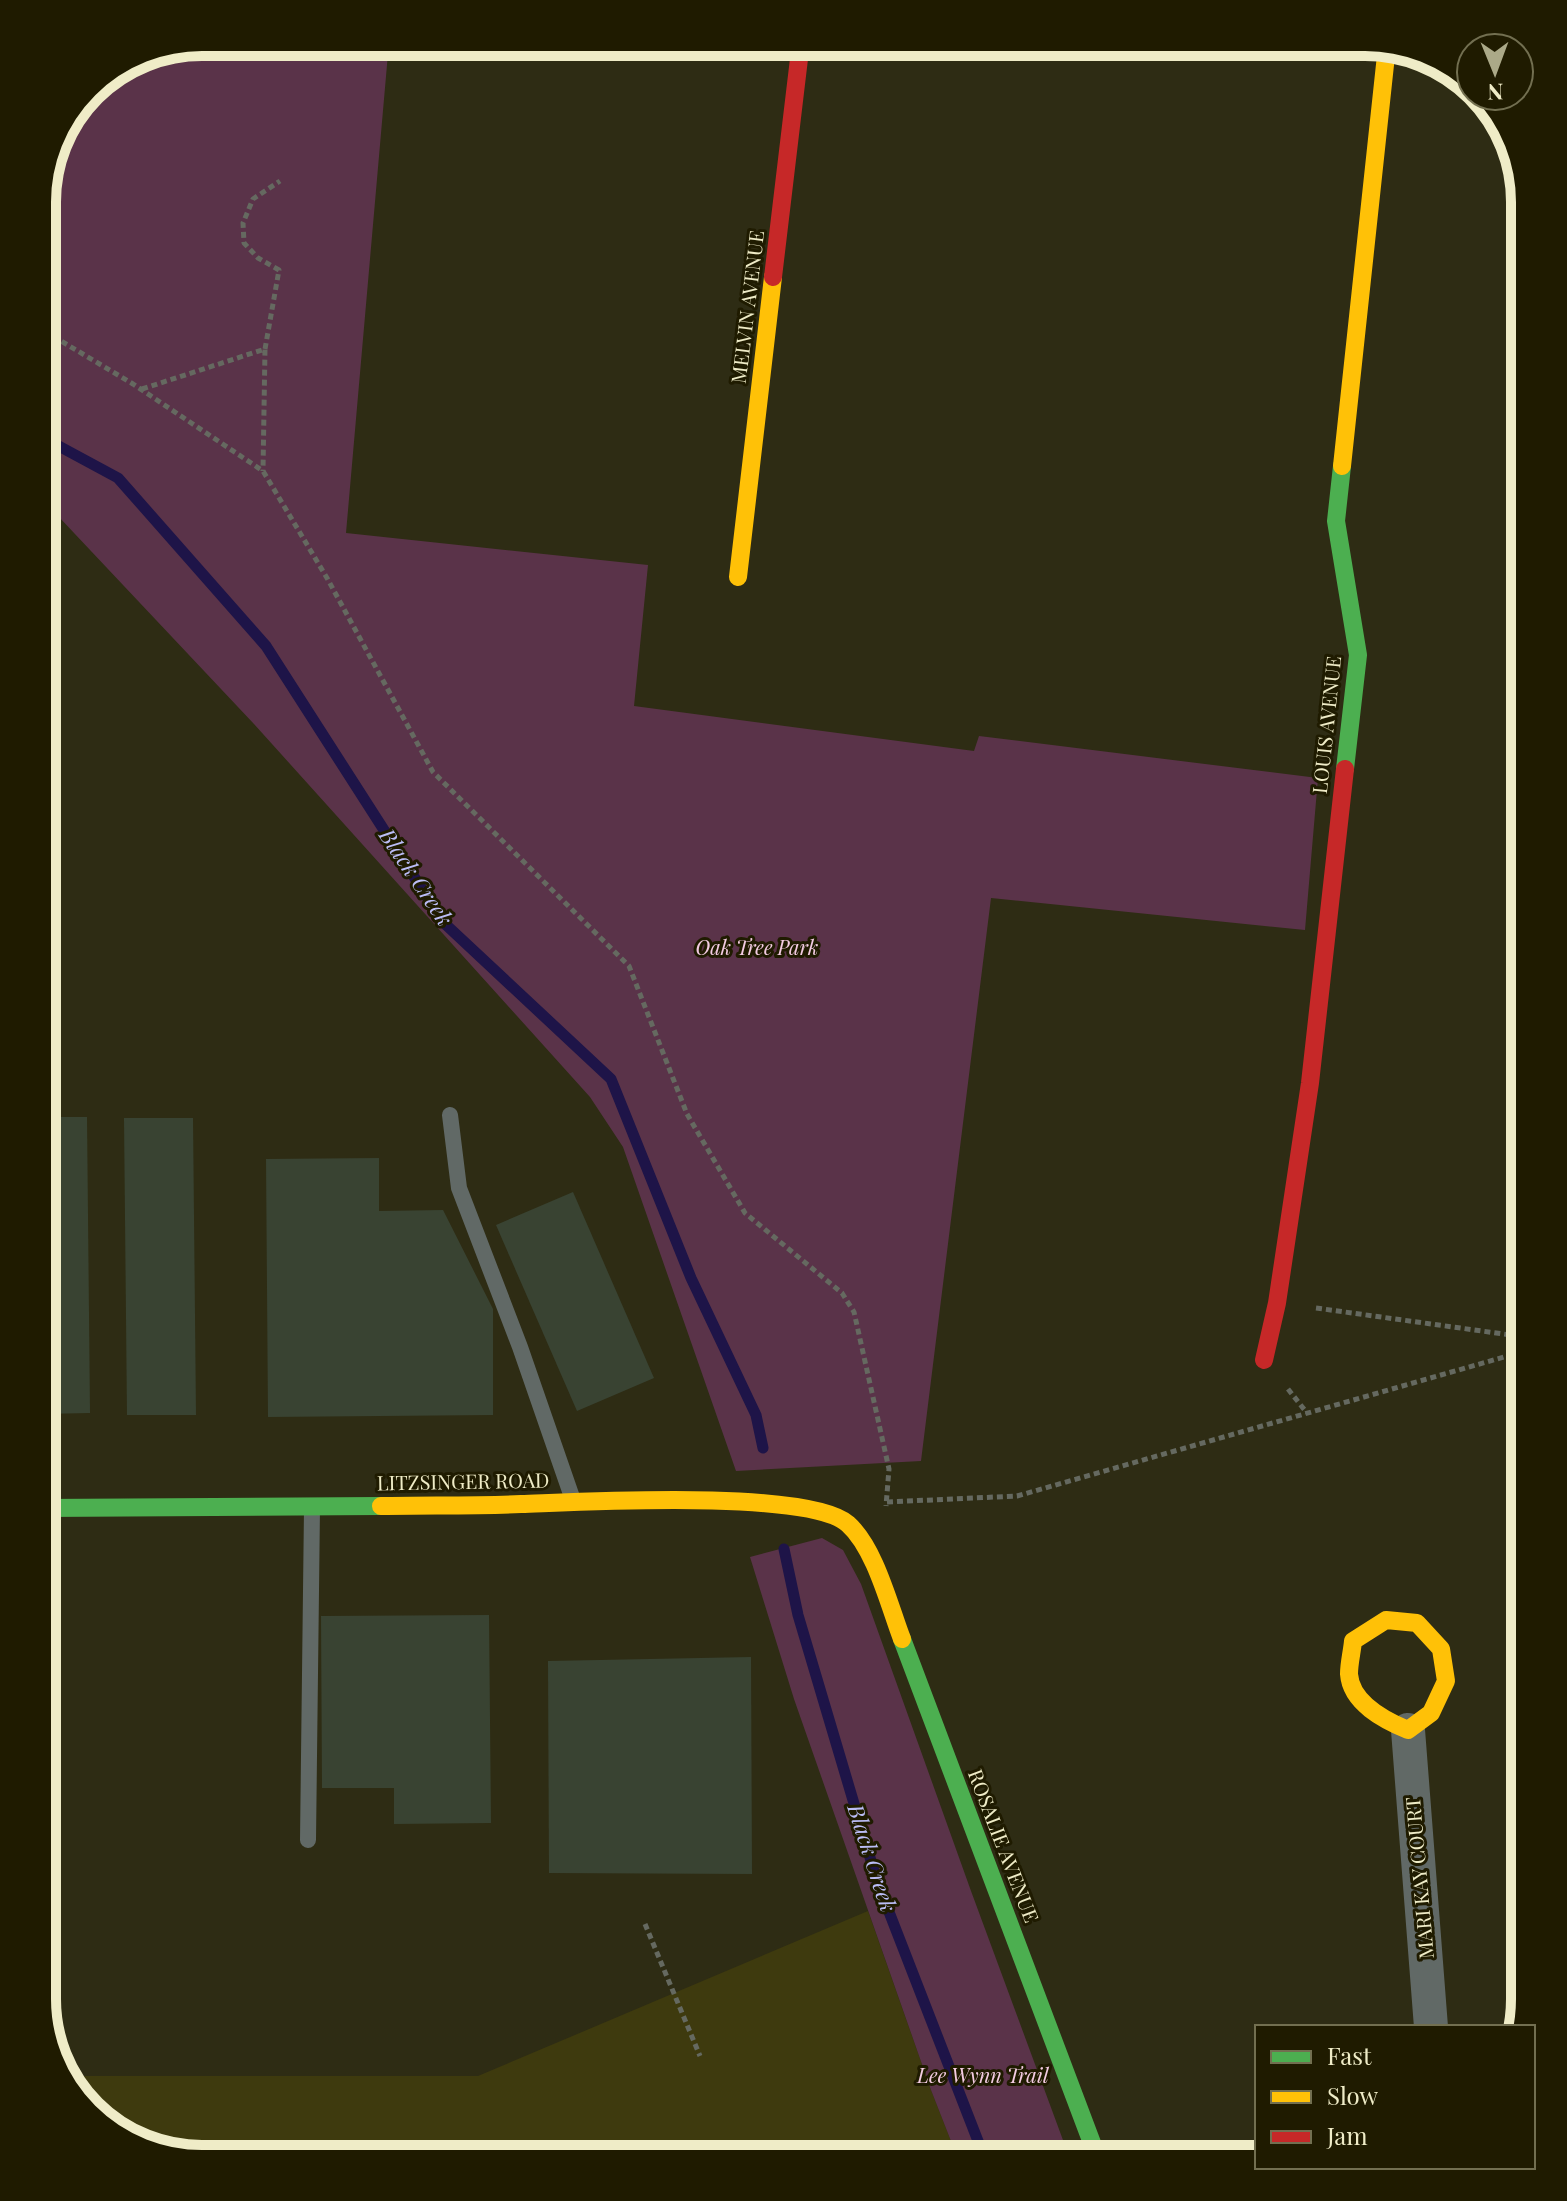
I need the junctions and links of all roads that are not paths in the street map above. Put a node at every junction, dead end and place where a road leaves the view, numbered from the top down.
1 (799, 56) edge
2 (1386, 58) edge
3 (738, 577) dead end
4 (450, 1115) dead end
5 (1264, 1360) dead end
6 (574, 1501) junction
7 (312, 1507) junction
8 (56, 1508) edge
9 (868, 1549) joint
10 (1408, 1730) junction
11 (308, 1840) dead end
12 (1431, 2025) edge
13 (1093, 2145) edge

1 - 3 street, MELVIN AVENUE
2 - 5 street, LOUIS AVENUE
4 - 6 lane
6 - 7 street, LITZSINGER ROAD
6 - 9 street, LITZSINGER ROAD
7 - 8 street, LITZSINGER ROAD
7 - 11 lane
9 - 13 street, ROSALIE AVENUE
10 - 10 street
10 - 12 street, MARI KAY COURT

